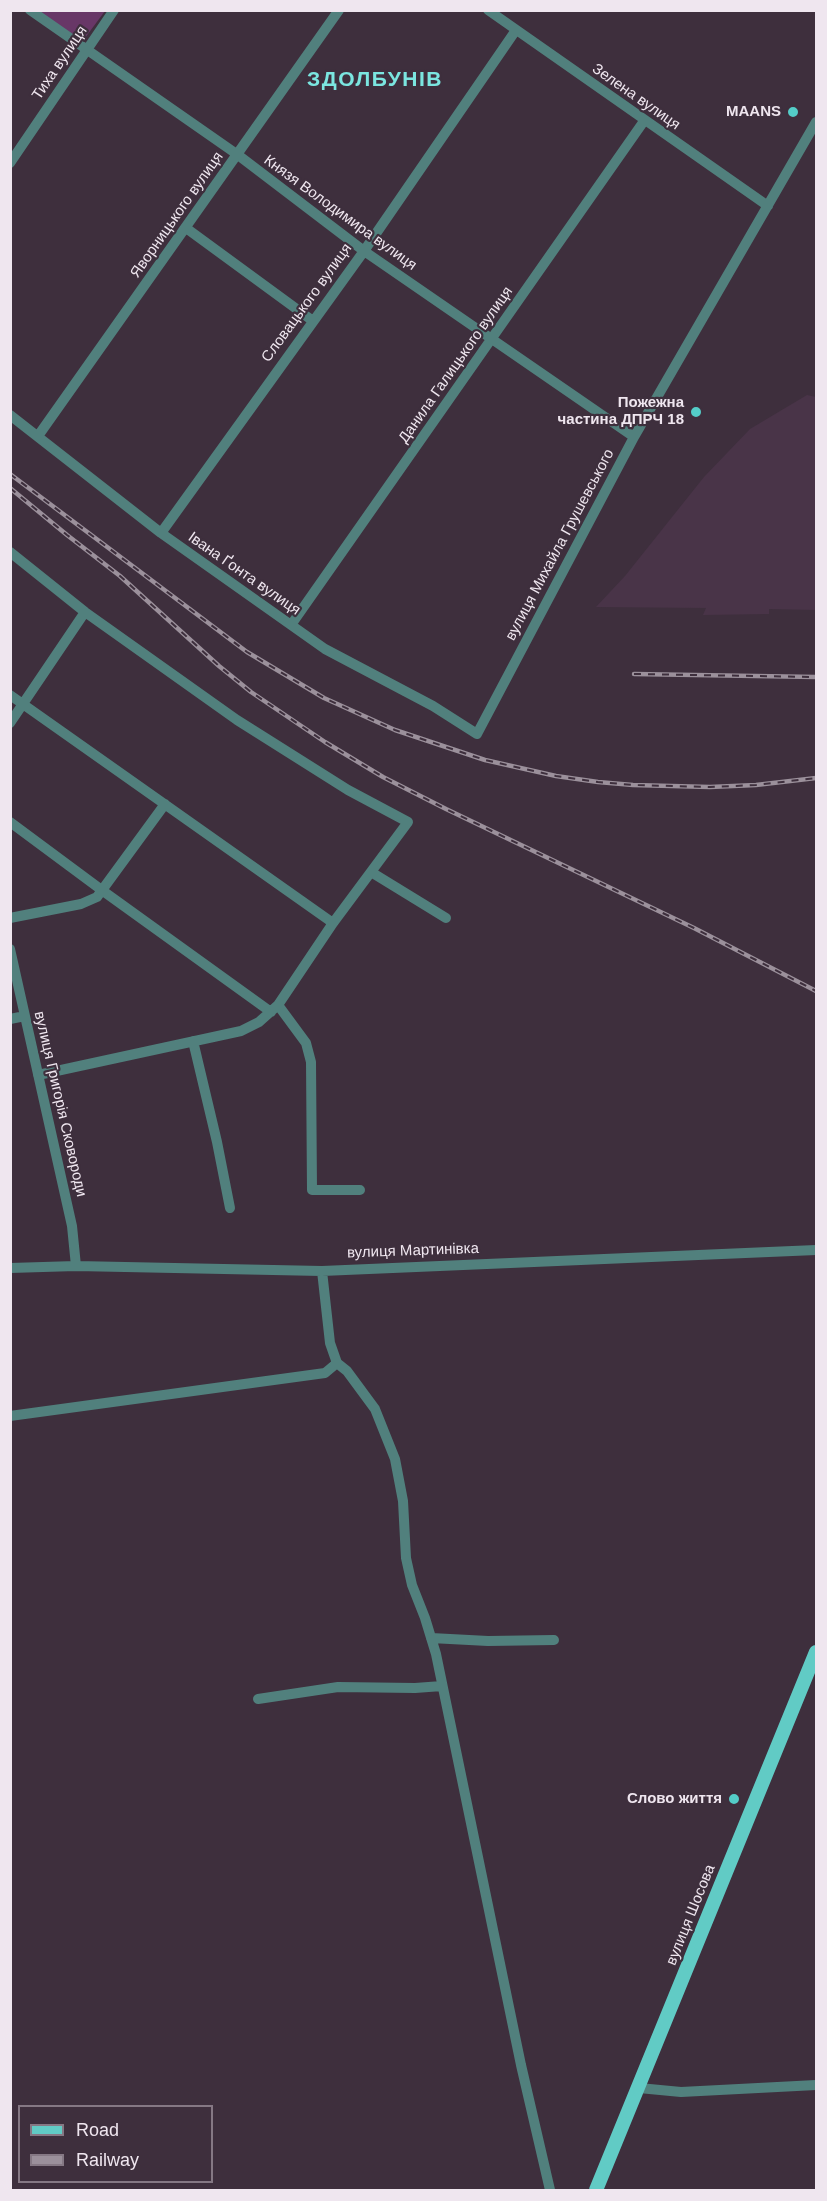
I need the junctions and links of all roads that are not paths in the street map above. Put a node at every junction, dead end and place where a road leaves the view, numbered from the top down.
1 (30, 10) edge
2 (114, 10) edge
3 (339, 10) edge
4 (488, 10) edge
5 (516, 30) junction
6 (87, 50) junction
7 (644, 121) junction
8 (816, 123) edge
9 (238, 155) junction
10 (10, 163) edge
11 (768, 206) junction
12 (186, 228) junction
13 (364, 251) junction
14 (313, 321) junction
15 (492, 340) junction
16 (10, 415) edge
17 (38, 436) junction
18 (634, 437) junction
19 (160, 532) junction
20 (10, 552) edge
21 (85, 612) junction
22 (291, 625) junction
23 (10, 695) edge
24 (23, 704) junction
25 (10, 723) edge
26 (477, 734) joint
27 (165, 804) junction
28 (10, 822) edge
29 (371, 872) junction
30 (103, 891) junction
31 (10, 918) edge
32 (446, 918) dead end
33 (333, 922) junction
34 (10, 949) edge
35 (275, 1009) junction
36 (25, 1016) junction
37 (10, 1019) edge
38 (193, 1041) junction
39 (38, 1075) junction
40 (360, 1190) dead end
41 (230, 1208) dead end
42 (816, 1250) edge
43 (76, 1266) junction
44 (10, 1268) edge
45 (322, 1270) junction
46 (337, 1363) junction
47 (10, 1416) edge
48 (431, 1638) junction
49 (554, 1640) dead end
50 (816, 1652) edge
51 (442, 1686) junction
52 (258, 1699) dead end
53 (816, 2085) edge
54 (639, 2088) junction
55 (550, 2190) edge
56 (596, 2190) edge

1 - 6 street, Князя Володимира вулиця
2 - 6 street, Тиха вулиця
3 - 9 street, Яворницького вулиця
4 - 5 street, Зелена вулиця
5 - 7 street, Зелена вулиця
5 - 13 street, Словацького вулиця
6 - 9 street, Князя Володимира вулиця
6 - 10 street, Тиха вулиця
7 - 11 street, Зелена вулиця
7 - 15 street, Данила Галицького вулиця
8 - 11 street, вулиця Михайла Грушевського
9 - 12 street, Яворницького вулиця
9 - 13 street, Князя Володимира вулиця
11 - 18 street, вулиця Михайла Грушевського
12 - 14 street
12 - 17 street, Яворницького вулиця
13 - 14 street, Словацького вулиця
13 - 15 street, Князя Володимира вулиця
14 - 19 street, Словацького вулиця
15 - 18 street, Князя Володимира вулиця
15 - 22 street, Данила Галицького вулиця
16 - 17 street, Івана Ґонта вулиця
17 - 19 street, Івана Ґонта вулиця
18 - 26 street, вулиця Михайла Грушевського
19 - 22 street, Івана Ґонта вулиця
20 - 21 street
21 - 24 street
21 - 29 street
22 - 26 street, Івана Ґонта вулиця
23 - 24 street
24 - 25 street
24 - 27 street
27 - 30 street
27 - 33 street
28 - 30 street
29 - 32 street
29 - 33 street
30 - 31 street
30 - 35 street
33 - 35 street
34 - 36 street, вулиця Григорія Сковороди
35 - 38 street
35 - 40 street
36 - 37 street
36 - 39 street, вулиця Григорія Сковороди
38 - 39 street
38 - 41 street
39 - 43 street, вулиця Григорія Сковороди
42 - 45 street, вулиця Мартинівка
43 - 44 street, вулиця Мартинівка
43 - 45 street, вулиця Мартинівка
45 - 46 street
46 - 47 street
46 - 48 street
48 - 49 street
48 - 51 street
50 - 54 main road, вулиця Шосова
51 - 52 street
51 - 55 street
53 - 54 street
54 - 56 main road, вулиця Шосова

